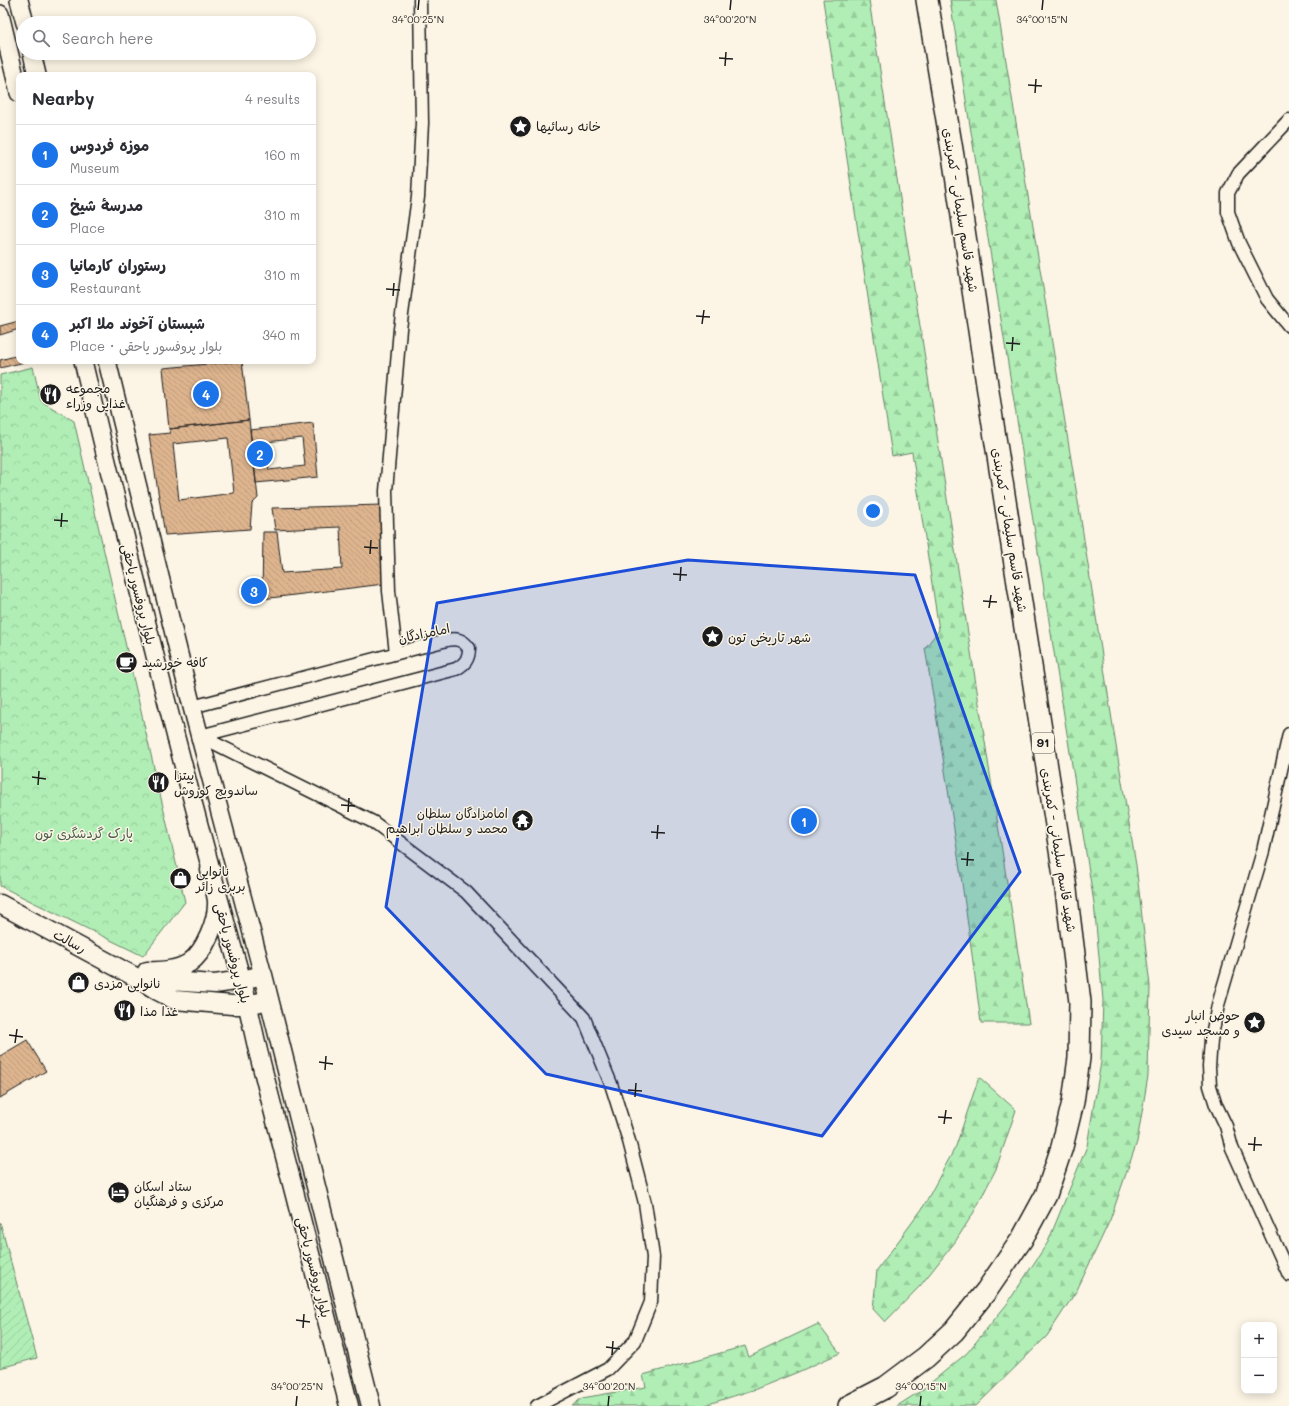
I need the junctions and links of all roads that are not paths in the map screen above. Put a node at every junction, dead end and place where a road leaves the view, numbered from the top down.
1 (19, 0) edge
2 (420, 0) edge
3 (927, 0) edge
4 (0, 14) edge
5 (23, 16) edge
6 (34, 60) edge
7 (36, 72) edge
8 (16, 81) edge
9 (1289, 120) edge
10 (1289, 326) edge
11 (84, 364) edge
12 (108, 364) edge
13 (396, 653) junction
14 (192, 707) junction
15 (1289, 734) edge
16 (200, 736) junction
17 (234, 863) junction
18 (210, 870) junction
19 (0, 904) edge
20 (133, 975) junction
21 (263, 975) junction
22 (235, 982) junction
23 (175, 1000) junction
24 (270, 1000) junction
25 (240, 1005) junction
26 (258, 1051) junction
27 (1289, 1275) edge
28 (349, 1406) edge
29 (371, 1406) edge
30 (537, 1406) edge
31 (850, 1406) edge

1 - 5 main road
2 - 13 street
3 - 31 highway, شهید قاسم سلیمانی - کمربندی / 91
4 - 8 main road
6 - 7 main road
9 - 10 street
11 - 18 main road, بلوار پروفسور یاحقی
12 - 14 main road, بلوار پروفسور یاحقی
13 - 14 street, امامزادگان
13 - 16 street, امامزادگان
14 - 16 main road, بلوار پروفسور یاحقی
15 - 27 street
16 - 17 main road, بلوار پروفسور یاحقی
16 - 30 street
17 - 18 main road
17 - 21 main road, بلوار پروفسور یاحقی
18 - 20 main road
18 - 22 main road, بلوار پروفسور یاحقی
19 - 20 main road, رسالت
20 - 22 main road, رسالت
20 - 23 main road, رسالت
21 - 22 main road, رسالت
21 - 24 main road, بلوار پروفسور یاحقی
22 - 25 main road, بلوار پروفسور یاحقی
23 - 25 main road, رسالت
23 - 26 main road
24 - 25 main road, رسالت
24 - 29 main road, بلوار پروفسور یاحقی
25 - 26 main road, بلوار پروفسور یاحقی
26 - 28 main road, بلوار پروفسور یاحقی

